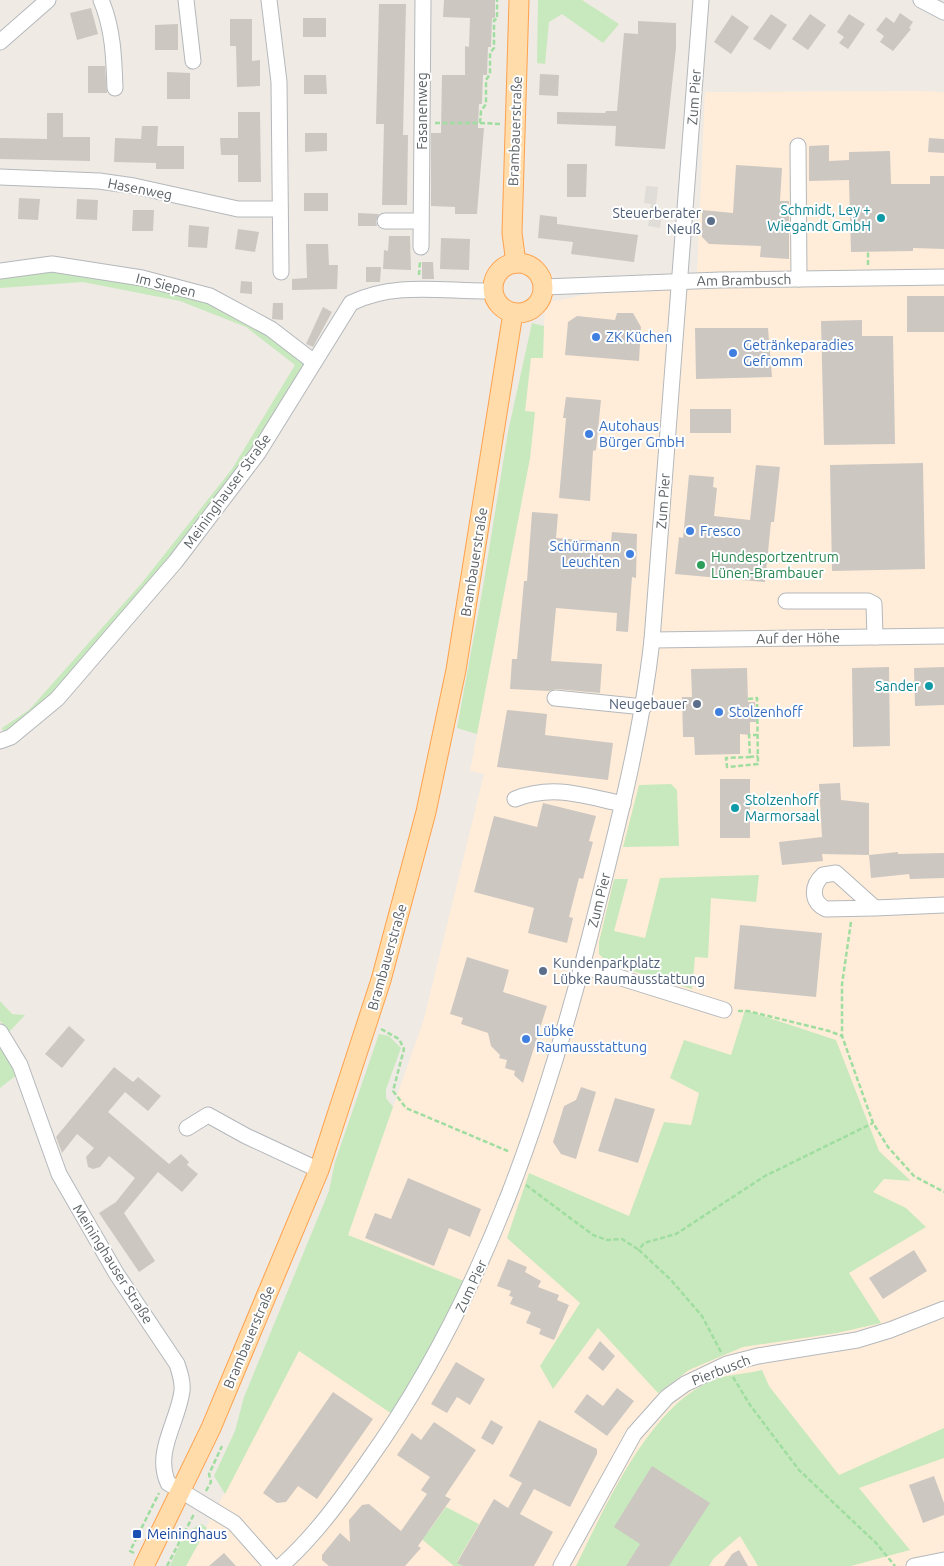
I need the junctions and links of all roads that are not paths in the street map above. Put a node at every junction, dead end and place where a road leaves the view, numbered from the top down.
1 (48, 0) edge
2 (101, 0) edge
3 (186, 0) edge
4 (269, 0) edge
5 (423, 0) edge
6 (519, 0) edge
7 (702, 0) edge
8 (921, 0) edge
9 (944, 12) edge
10 (0, 42) edge
11 (193, 61) dead end
12 (115, 88) dead end
13 (798, 146) dead end
14 (0, 177) edge
15 (280, 209) junction
16 (385, 221) dead end
17 (421, 222) junction
18 (421, 247) road end
19 (516, 263) junction
20 (0, 271) edge
21 (281, 272) dead end
22 (944, 277) edge
23 (799, 279) junction
24 (680, 282) junction
25 (544, 287) junction
26 (493, 291) junction
27 (513, 313) junction
28 (314, 362) junction
29 (786, 601) dead end
30 (944, 636) edge
31 (875, 637) junction
32 (652, 640) junction
33 (555, 698) dead end
34 (644, 707) junction
35 (0, 741) edge
36 (516, 798) dead end
37 (623, 804) junction
38 (944, 905) edge
39 (875, 908) junction
40 (583, 966) junction
41 (724, 1010) road end
42 (0, 1032) edge
43 (187, 1128) dead end
44 (319, 1170) junction
45 (944, 1309) edge
46 (181, 1492) junction
47 (944, 1560) edge
48 (144, 1566) edge
49 (272, 1566) edge
50 (281, 1566) edge
51 (561, 1566) edge
52 (914, 1566) edge

1 - 10 street
2 - 12 street
3 - 11 street
4 - 15 street
5 - 17 street, Fasanenweg
6 - 19 main road, Brambauerstraße
7 - 24 street, Zum Pier
8 - 9 street
13 - 23 street
14 - 15 street, Hasenweg
15 - 21 street
16 - 17 street
17 - 18 street, Fasanenweg
19 - 25 main road
19 - 26 main road
20 - 28 street, Im Siepen
22 - 23 street, Am Brambusch
23 - 24 street, Am Brambusch
24 - 25 street, Am Brambusch
24 - 32 street, Zum Pier
25 - 27 main road
26 - 27 main road
26 - 28 street, Meininghauser Straße
27 - 44 main road, Brambauerstraße
28 - 35 street, Meininghauser Straße
29 - 31 street
30 - 31 street, Auf der Höhe
31 - 32 street, Auf der Höhe
32 - 34 street, Zum Pier
33 - 34 street
34 - 37 street, Zum Pier
36 - 37 street
37 - 40 street, Zum Pier
38 - 39 street
39 - 39 street
40 - 41 street
40 - 50 street, Zum Pier
42 - 46 street, Meininghauser Straße
43 - 44 street
44 - 46 main road, Brambauerstraße
45 - 51 street, Pierbusch
46 - 48 main road, Brambauerstraße
46 - 49 street
47 - 52 street

